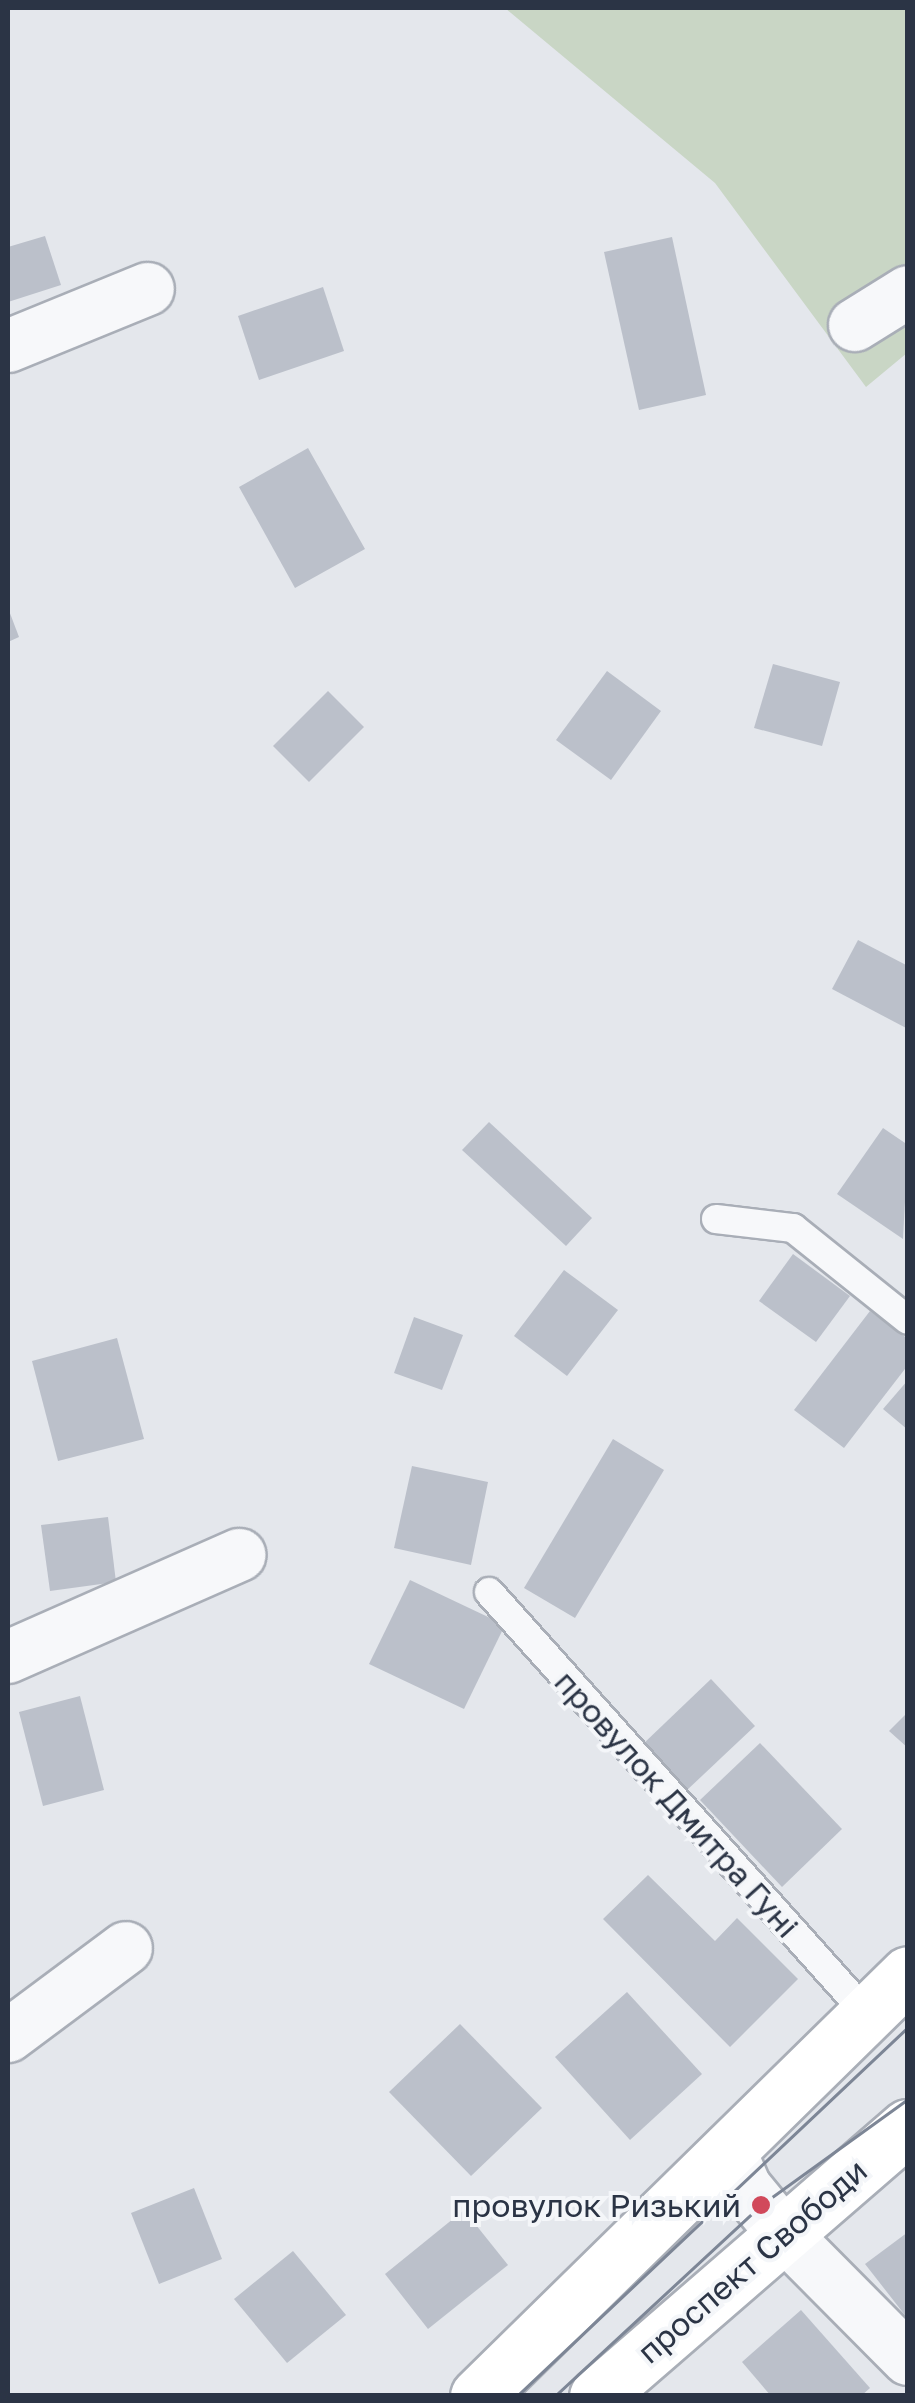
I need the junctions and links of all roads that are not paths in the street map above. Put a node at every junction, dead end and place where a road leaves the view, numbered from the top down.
1 (148, 289) dead end
2 (908, 292) edge
3 (855, 325) dead end
4 (8, 346) edge
5 (716, 1218) dead end
6 (908, 1320) edge
7 (240, 1556) dead end
8 (489, 1592) dead end
9 (8, 1657) edge
10 (126, 1948) dead end
11 (908, 1974) edge
12 (867, 2014) junction
13 (8, 2036) edge
14 (908, 2127) edge
15 (728, 2149) junction
16 (782, 2232) junction
17 (908, 2359) edge
18 (478, 2396) edge
19 (596, 2396) edge

1 - 4 street
2 - 3 street
5 - 6 lane
7 - 9 street
8 - 12 lane, провулок Дмитра Гуні
10 - 13 street
11 - 12 street
12 - 15 street
14 - 16 street, проспект Свободи
15 - 16 street
15 - 18 street
16 - 17 street
16 - 19 street, проспект Свободи

